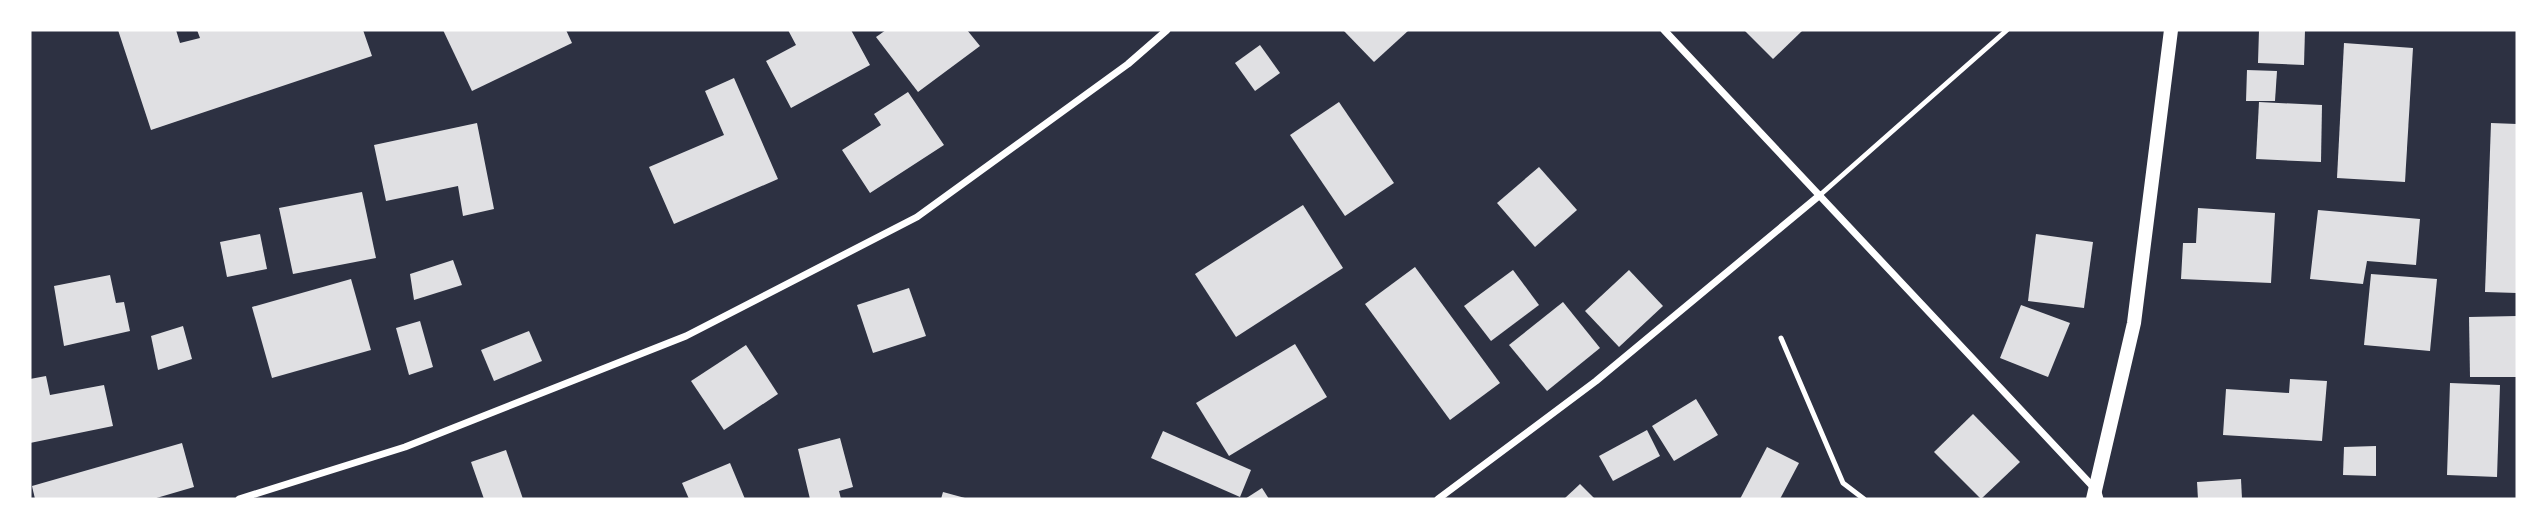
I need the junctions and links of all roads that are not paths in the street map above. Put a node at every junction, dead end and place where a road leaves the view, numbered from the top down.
1 (1167, 30) edge
2 (1664, 30) edge
3 (2007, 30) edge
4 (2171, 30) edge
5 (1820, 195) junction
6 (1781, 338) dead end
7 (2097, 497) edge
8 (239, 499) edge
9 (1438, 499) edge
10 (1864, 499) edge

1 - 8 street
2 - 5 street
3 - 5 lane
4 - 7 main road
5 - 7 street
5 - 9 street
6 - 10 lane

